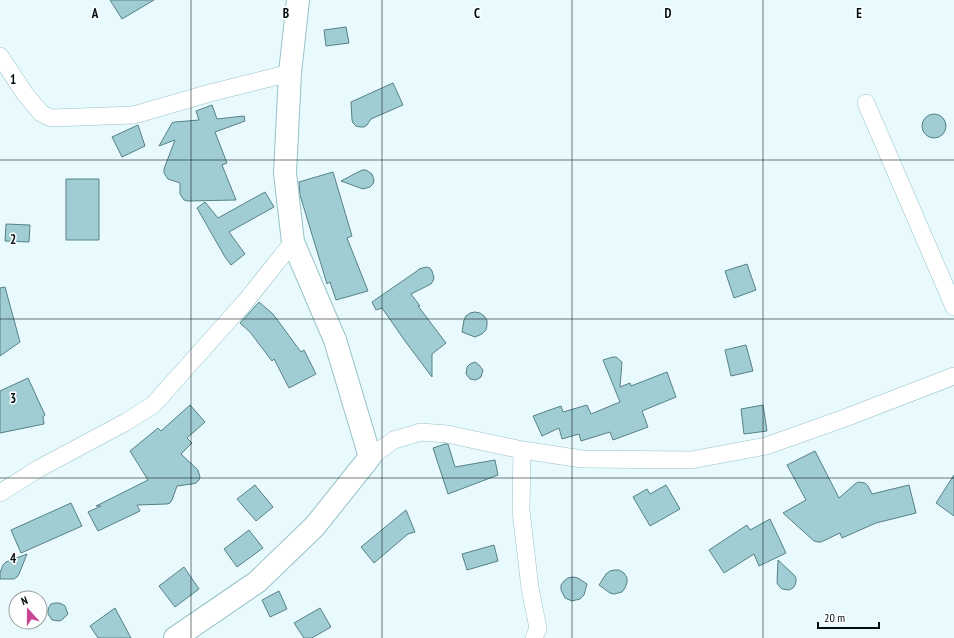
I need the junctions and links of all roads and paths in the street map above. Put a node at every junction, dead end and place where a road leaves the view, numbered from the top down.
1 (298, 0) edge
2 (0, 56) edge
3 (290, 73) junction
4 (866, 103) dead end
5 (293, 242) junction
6 (954, 307) edge
7 (954, 376) edge
8 (522, 450) junction
9 (370, 457) junction
10 (0, 493) edge
11 (175, 638) edge
12 (534, 638) edge

1 - 3 street
2 - 3 street
3 - 5 street
4 - 6 street
5 - 9 street
5 - 10 street
7 - 8 street
8 - 9 street
8 - 12 street
9 - 11 street

